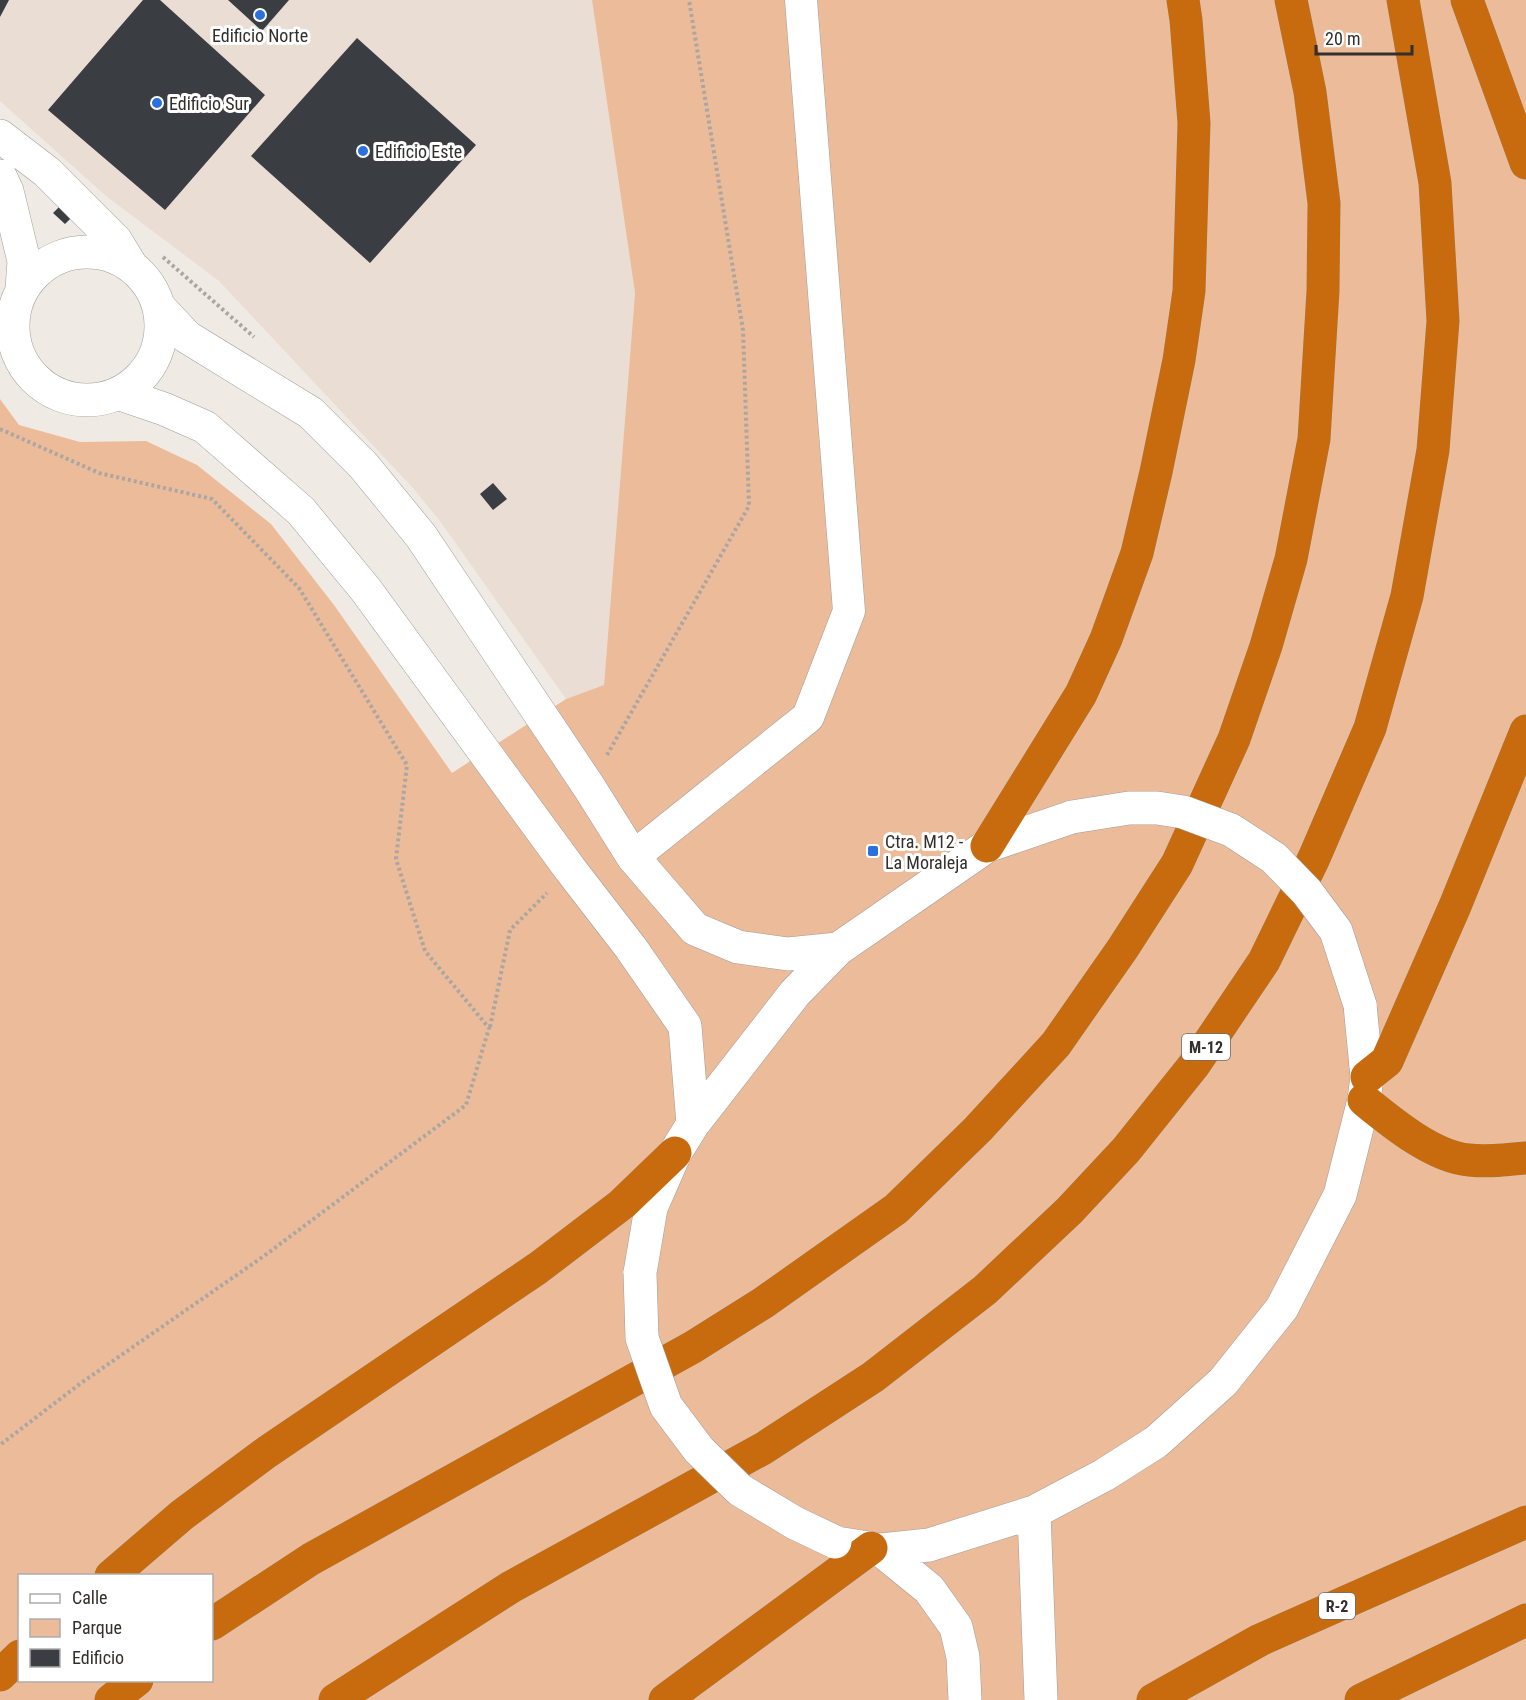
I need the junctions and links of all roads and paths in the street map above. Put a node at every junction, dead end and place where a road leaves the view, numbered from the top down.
1 (689, 0) edge
2 (801, 0) edge
3 (1183, 0) edge
4 (1292, 0) edge
5 (1403, 0) edge
6 (1467, 0) edge
7 (1479, 0) edge
8 (1526, 97) edge
9 (0, 135) edge
10 (1526, 163) edge
11 (0, 176) edge
12 (130, 264) junction
13 (22, 289) junction
14 (160, 308) junction
15 (120, 394) junction
16 (0, 429) edge
17 (1526, 731) edge
18 (589, 787) junction
19 (987, 846) junction
20 (633, 857) junction
21 (570, 869) junction
22 (838, 949) junction
23 (489, 1028) junction
24 (1366, 1088) junction
25 (693, 1124) junction
26 (675, 1153) junction
27 (1526, 1158) edge
28 (0, 1445) edge
29 (1034, 1512) junction
30 (1526, 1522) edge
31 (876, 1549) junction
32 (112, 1574) edge
33 (1526, 1620) edge
34 (213, 1623) edge
35 (18, 1658) edge
36 (0, 1674) edge
37 (134, 1682) edge
38 (111, 1700) edge
39 (335, 1700) edge
40 (665, 1700) edge
41 (965, 1700) edge
42 (1041, 1700) edge
43 (1153, 1700) edge
44 (1361, 1700) edge

1 - 18 path
2 - 20 street
3 - 19 highway
4 - 34 highway
5 - 39 highway, M-12
6 - 10 highway
7 - 8 highway
9 - 12 street
11 - 13 street
12 - 13 street
12 - 14 street
13 - 15 street
14 - 15 street
14 - 18 street
15 - 21 street
16 - 23 path
17 - 24 highway
18 - 20 street
19 - 22 street
19 - 24 street, bridge
20 - 22 street
21 - 23 path
21 - 25 street
22 - 25 street
23 - 28 path
24 - 27 highway
24 - 29 street
25 - 26 street
26 - 31 street, bridge
26 - 32 highway
29 - 31 street
29 - 42 street
30 - 43 highway, R-2
31 - 40 highway
31 - 41 street
33 - 44 highway
35 - 36 highway
37 - 38 highway

